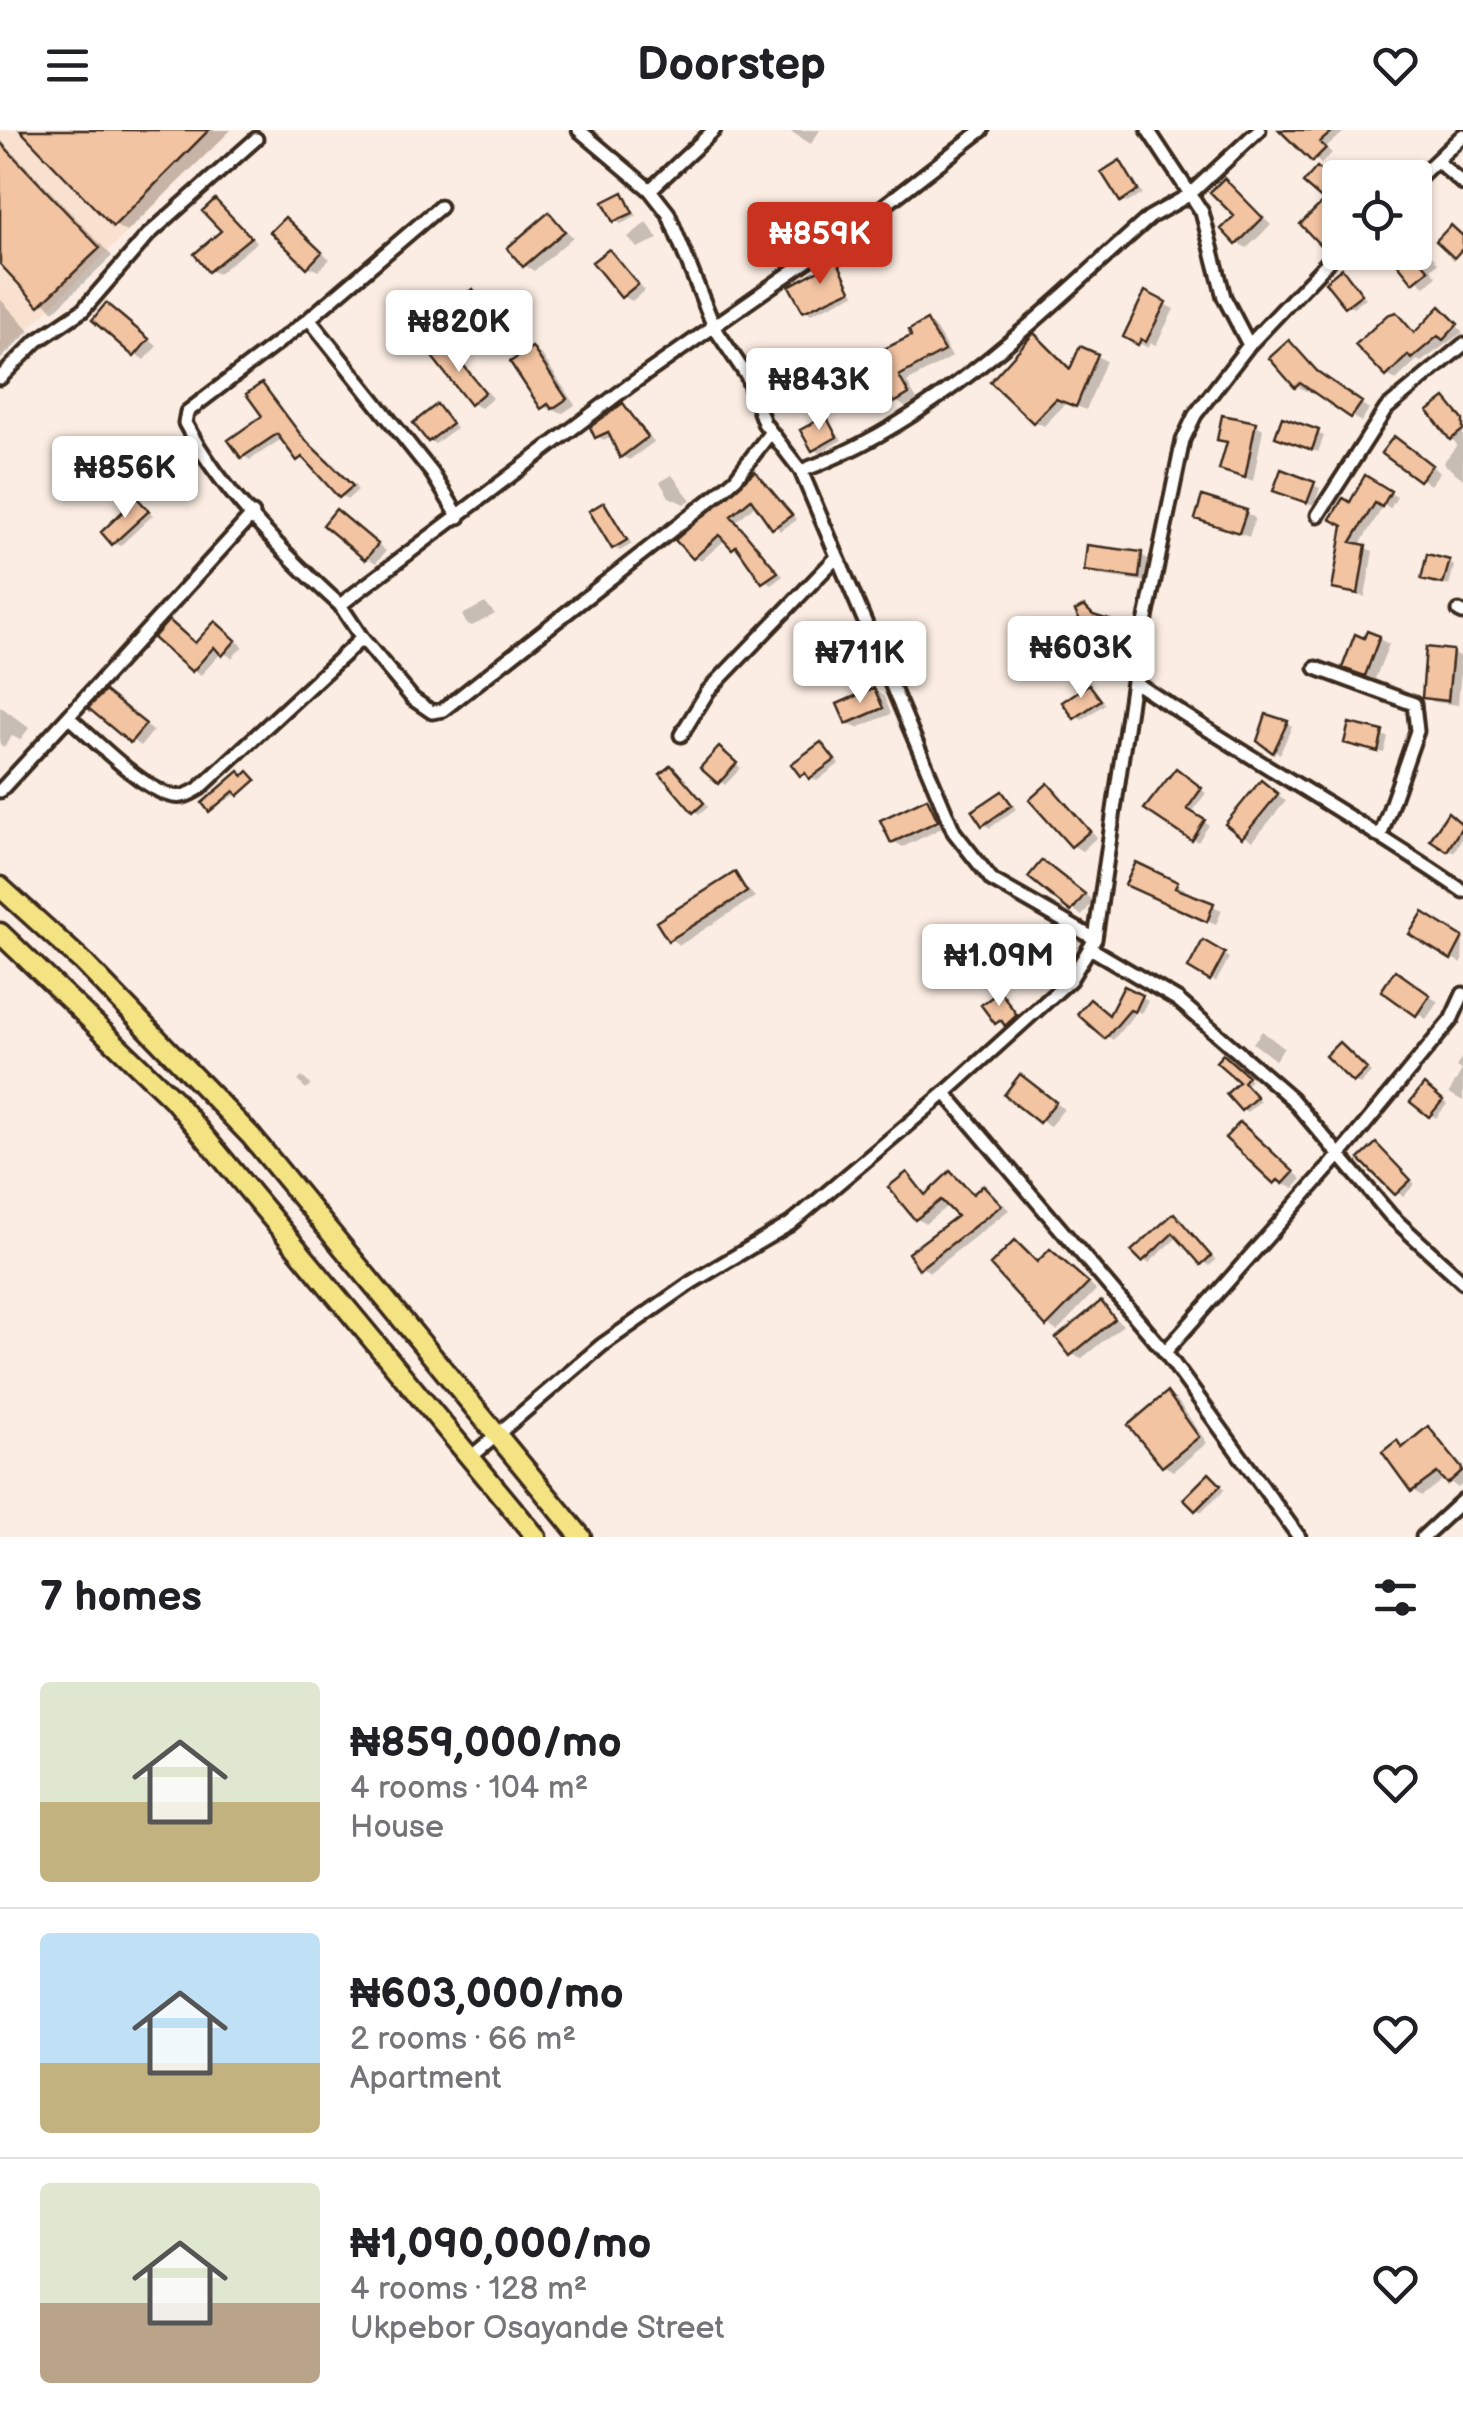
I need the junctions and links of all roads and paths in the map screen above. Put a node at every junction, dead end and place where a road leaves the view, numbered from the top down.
1 (579, 130) edge
2 (714, 130) edge
3 (982, 130) edge
4 (1148, 130) edge
5 (1259, 130) edge
6 (1463, 135) edge
7 (256, 139) dead end
8 (1438, 160) junction
9 (1432, 165) edge
10 (1463, 184) edge
11 (650, 190) junction
12 (1190, 195) junction
13 (440, 207) dead end
14 (1322, 268) edge
15 (309, 319) junction
16 (714, 327) junction
17 (1249, 345) junction
18 (1463, 345) edge
19 (0, 378) edge
20 (770, 432) junction
21 (801, 471) junction
22 (253, 514) junction
23 (1318, 515) dead end
24 (459, 517) junction
25 (836, 558) junction
26 (340, 606) junction
27 (362, 638) junction
28 (1316, 668) dead end
29 (1133, 681) junction
30 (68, 717) junction
31 (681, 735) dead end
32 (0, 791) edge
33 (1381, 834) junction
34 (0, 887) edge
35 (1463, 891) edge
36 (0, 933) edge
37 (1092, 944) junction
38 (1463, 994) edge
39 (1457, 1023) edge
40 (945, 1093) junction
41 (1340, 1156) junction
42 (1463, 1282) edge
43 (1164, 1352) junction
44 (496, 1433) junction
45 (471, 1457) junction
46 (1463, 1500) edge
47 (536, 1537) edge
48 (580, 1537) edge
49 (1299, 1537) edge
50 (1423, 1537) edge

1 - 11 street
2 - 11 street
3 - 16 street
4 - 12 street
5 - 12 street
6 - 8 street
7 - 19 street
8 - 9 street
8 - 10 street
11 - 16 street
12 - 17 street
12 - 21 street
13 - 15 street
14 - 17 street
15 - 22 street
15 - 24 street
16 - 20 street
16 - 24 street
17 - 29 street
18 - 23 street
20 - 21 street
20 - 27 street
21 - 25 street
22 - 26 street
22 - 30 street
24 - 26 street
25 - 31 street
25 - 37 street
26 - 27 street
27 - 30 street
28 - 33 street
29 - 33 street
29 - 37 street
30 - 32 street
33 - 35 street
34 - 44 highway
36 - 45 highway
37 - 40 street
37 - 41 street
38 - 39 street
39 - 41 street
40 - 43 street
40 - 44 street
41 - 42 street
41 - 43 street
43 - 49 street
44 - 45 street
44 - 48 highway
45 - 47 highway
46 - 50 street

